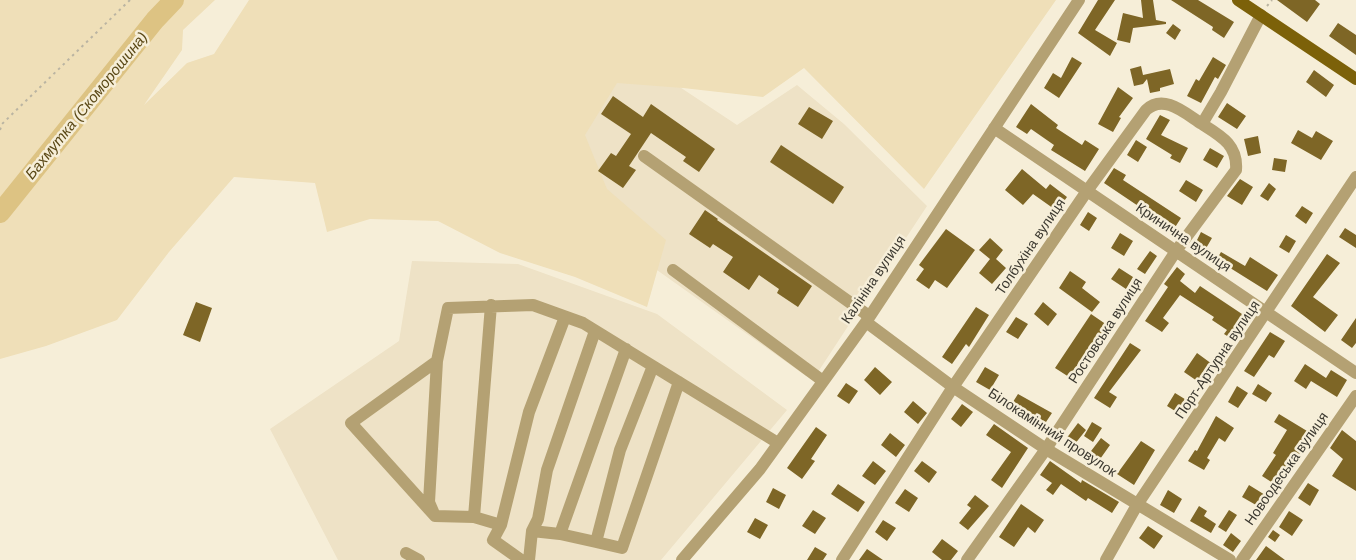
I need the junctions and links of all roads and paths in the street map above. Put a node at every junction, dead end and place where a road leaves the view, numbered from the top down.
1 (130, 0) edge
2 (1079, 0) edge
3 (1238, 0) edge
4 (1261, 15) junction
5 (1356, 79) edge
6 (1202, 124) junction
7 (994, 128) junction
8 (0, 130) edge
9 (644, 156) dead end
10 (1356, 178) edge
11 (1087, 190) junction
12 (1176, 251) junction
13 (673, 270) dead end
14 (491, 305) junction
15 (1268, 313) junction
16 (566, 317) junction
17 (868, 319) junction
18 (595, 330) junction
19 (626, 349) junction
20 (437, 361) junction
21 (653, 366) junction
22 (1356, 372) edge
23 (823, 381) junction
24 (679, 382) junction
25 (953, 387) junction
26 (1356, 396) edge
27 (778, 443) junction
28 (1046, 449) junction
29 (1137, 505) junction
30 (435, 516) junction
31 (474, 517) junction
32 (501, 526) junction
33 (532, 531) junction
34 (560, 534) junction
35 (596, 542) junction
36 (406, 553) dead end
37 (688, 559) edge
38 (419, 560) edge
39 (521, 560) edge
40 (529, 560) edge
41 (842, 560) edge
42 (967, 560) edge
43 (1106, 560) edge
44 (1230, 560) edge
45 (1242, 560) edge

1 - 8 path
2 - 7 street, Калініна вулиця
3 - 4 main road
4 - 5 main road
4 - 6 street
6 - 11 street, Толбухіна вулиця
6 - 12 street, Ростовська вулиця
7 - 11 street, Кринична вулиця
7 - 17 street, Калініна вулиця
9 - 17 street, Білокамінний провулок
10 - 15 street, Порт-Артурна вулиця
11 - 12 street, Кринична вулиця
11 - 25 street, Толбухіна вулиця
12 - 15 street, Кринична вулиця
12 - 28 street, Ростовська вулиця
13 - 23 street
14 - 16 street
14 - 20 street
14 - 31 street
15 - 22 street, Кринична вулиця
15 - 29 street, Порт-Артурна вулиця
16 - 18 street
16 - 32 street
17 - 23 street, Калініна вулиця
17 - 25 street, Білокамінний провулок
18 - 19 street
18 - 33 street
19 - 21 street
19 - 34 street
20 - 30 street
20 - 30 street
21 - 24 street
21 - 35 street
23 - 27 street, Калініна вулиця
24 - 27 street
24 - 35 street
25 - 28 street, Білокамінний провулок
25 - 41 street, Толбухіна вулиця
26 - 45 street, Новоодеська вулиця
27 - 37 street, Калініна вулиця
28 - 29 street, Білокамінний провулок
28 - 42 street, Ростовська вулиця
29 - 43 street, Порт-Артурна вулиця
29 - 44 street, Білокамінний провулок
30 - 31 street
31 - 32 street
32 - 39 street
33 - 34 street
33 - 40 street
34 - 35 street
36 - 38 street

